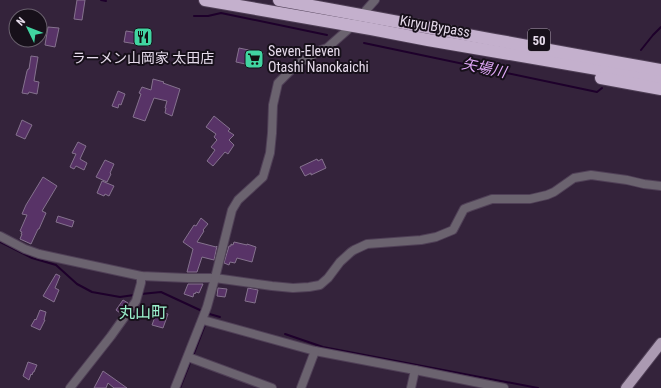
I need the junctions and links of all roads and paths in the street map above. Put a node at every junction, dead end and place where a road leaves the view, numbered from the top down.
1 (205, 0) edge
2 (279, 0) edge
3 (375, 0) edge
4 (362, 15) junction
5 (352, 26) junction
6 (660, 75) edge
7 (661, 186) edge
8 (0, 236) edge
9 (141, 276) junction
10 (216, 278) junction
11 (203, 318) junction
12 (661, 343) edge
13 (315, 351) junction
14 (188, 357) junction
15 (415, 370) junction
16 (70, 388) edge
17 (175, 388) edge
18 (272, 388) edge
19 (301, 388) edge
20 (411, 388) edge
21 (504, 388) edge
22 (626, 388) edge

1 - 5 highway, Kiryu Bypass / 50
2 - 4 highway, Kiryu Bypass / 50
3 - 4 street
4 - 5 street
4 - 6 highway, Kiryu Bypass / 50
5 - 6 highway, Kiryu Bypass / 50
5 - 10 street
7 - 10 street
8 - 9 street
9 - 10 street
9 - 16 street
10 - 11 street
11 - 13 street
11 - 14 street
12 - 22 main road
13 - 15 street
13 - 19 street
14 - 17 street
14 - 18 street
15 - 20 street
15 - 21 street

